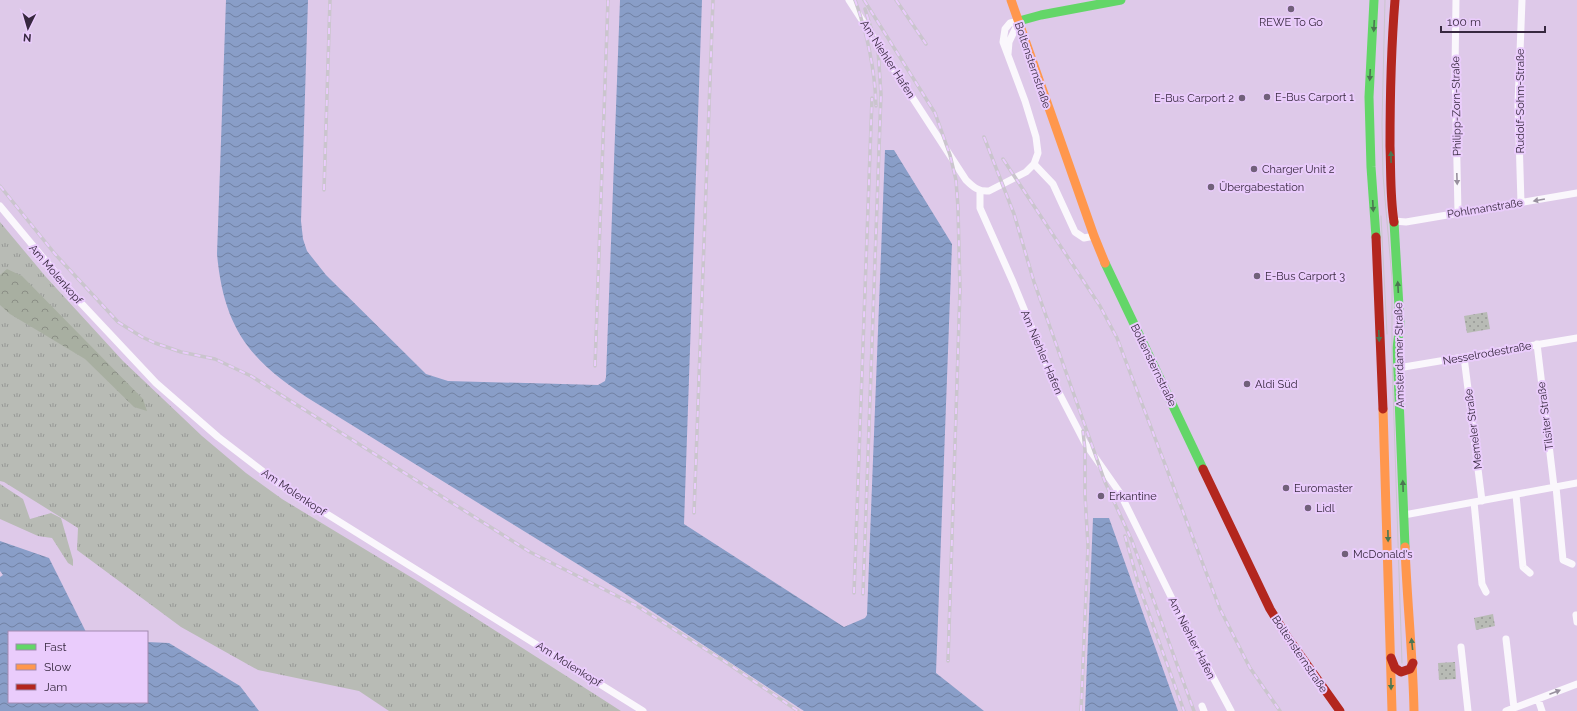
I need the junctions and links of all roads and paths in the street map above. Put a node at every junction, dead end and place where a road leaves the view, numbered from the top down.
1 (849, 0) edge
2 (1011, 0) edge
3 (1121, 0) edge
4 (1374, 0) edge
5 (1395, 0) edge
6 (1456, 0) edge
7 (1522, 0) edge
8 (1019, 21) junction
9 (1369, 97) junction
10 (1390, 117) junction
11 (1034, 164) junction
12 (980, 191) junction
13 (1577, 193) edge
14 (1522, 203) junction
15 (0, 206) edge
16 (1458, 212) junction
17 (1394, 221) junction
18 (1094, 236) junction
19 (1577, 338) edge
20 (1577, 341) edge
21 (1537, 344) junction
22 (1464, 357) junction
23 (1398, 368) junction
24 (1577, 484) edge
25 (1555, 487) junction
26 (1516, 494) junction
27 (1478, 501) junction
28 (1404, 515) junction
29 (1572, 564) dead end
30 (1530, 573) dead end
31 (1486, 592) dead end
32 (1506, 639) dead end
33 (1461, 647) dead end
34 (1391, 658) junction
35 (1413, 663) junction
36 (1577, 684) edge
37 (1538, 699) junction
38 (1514, 708) junction
39 (643, 711) edge
40 (1231, 711) edge
41 (1340, 711) edge
42 (1392, 711) edge
43 (1414, 711) edge
44 (1468, 711) edge
45 (1506, 711) edge
46 (1542, 711) edge

1 - 12 street, Am Niehler Hafen
2 - 8 main road, Boltensternstraße
3 - 8 main road
4 -> 9 main road, Amsterdamer Straße
5 - 10 main road, Amsterdamer Straße
6 -> 16 street, Philipp-Zorn-Straße
7 - 14 street, Rudolf-Sohm-Straße
8 - 11 street
8 - 18 main road, Boltensternstraße
9 - 10 main road
9 -> 34 main road, Amsterdamer Straße
17 -> 10 main road, Amsterdamer Straße
11 - 12 street
11 - 18 street
12 - 40 street, Am Niehler Hafen
13 -> 14 street, Pohlmanstraße
14 - 16 street, Pohlmanstraße
15 - 39 street, Am Molenkopf
16 - 17 street, Pohlmanstraße
23 -> 17 main road, Amsterdamer Straße
18 - 41 main road, Boltensternstraße
19 - 20 street, Nesselrodestraße
19 - 21 street, Nesselrodestraße
21 - 22 street, Nesselrodestraße
21 - 25 street, Tilsiter Straße
22 - 23 street, Nesselrodestraße
22 - 27 street, Memeler Straße
28 -> 23 main road, Amsterdamer Straße
24 - 25 street
25 - 26 street
25 - 29 street, Tilsiter Straße
26 - 27 street
26 - 30 street
27 - 28 street
27 - 31 street, Memeler Straße
35 -> 28 main road, Amsterdamer Straße
32 - 38 street
33 - 44 street
34 - 35 main road
34 -> 42 main road, Amsterdamer Straße
35 - 43 main road, Amsterdamer Straße
37 -> 36 street
37 - 38 street
37 - 46 street
38 - 45 street

